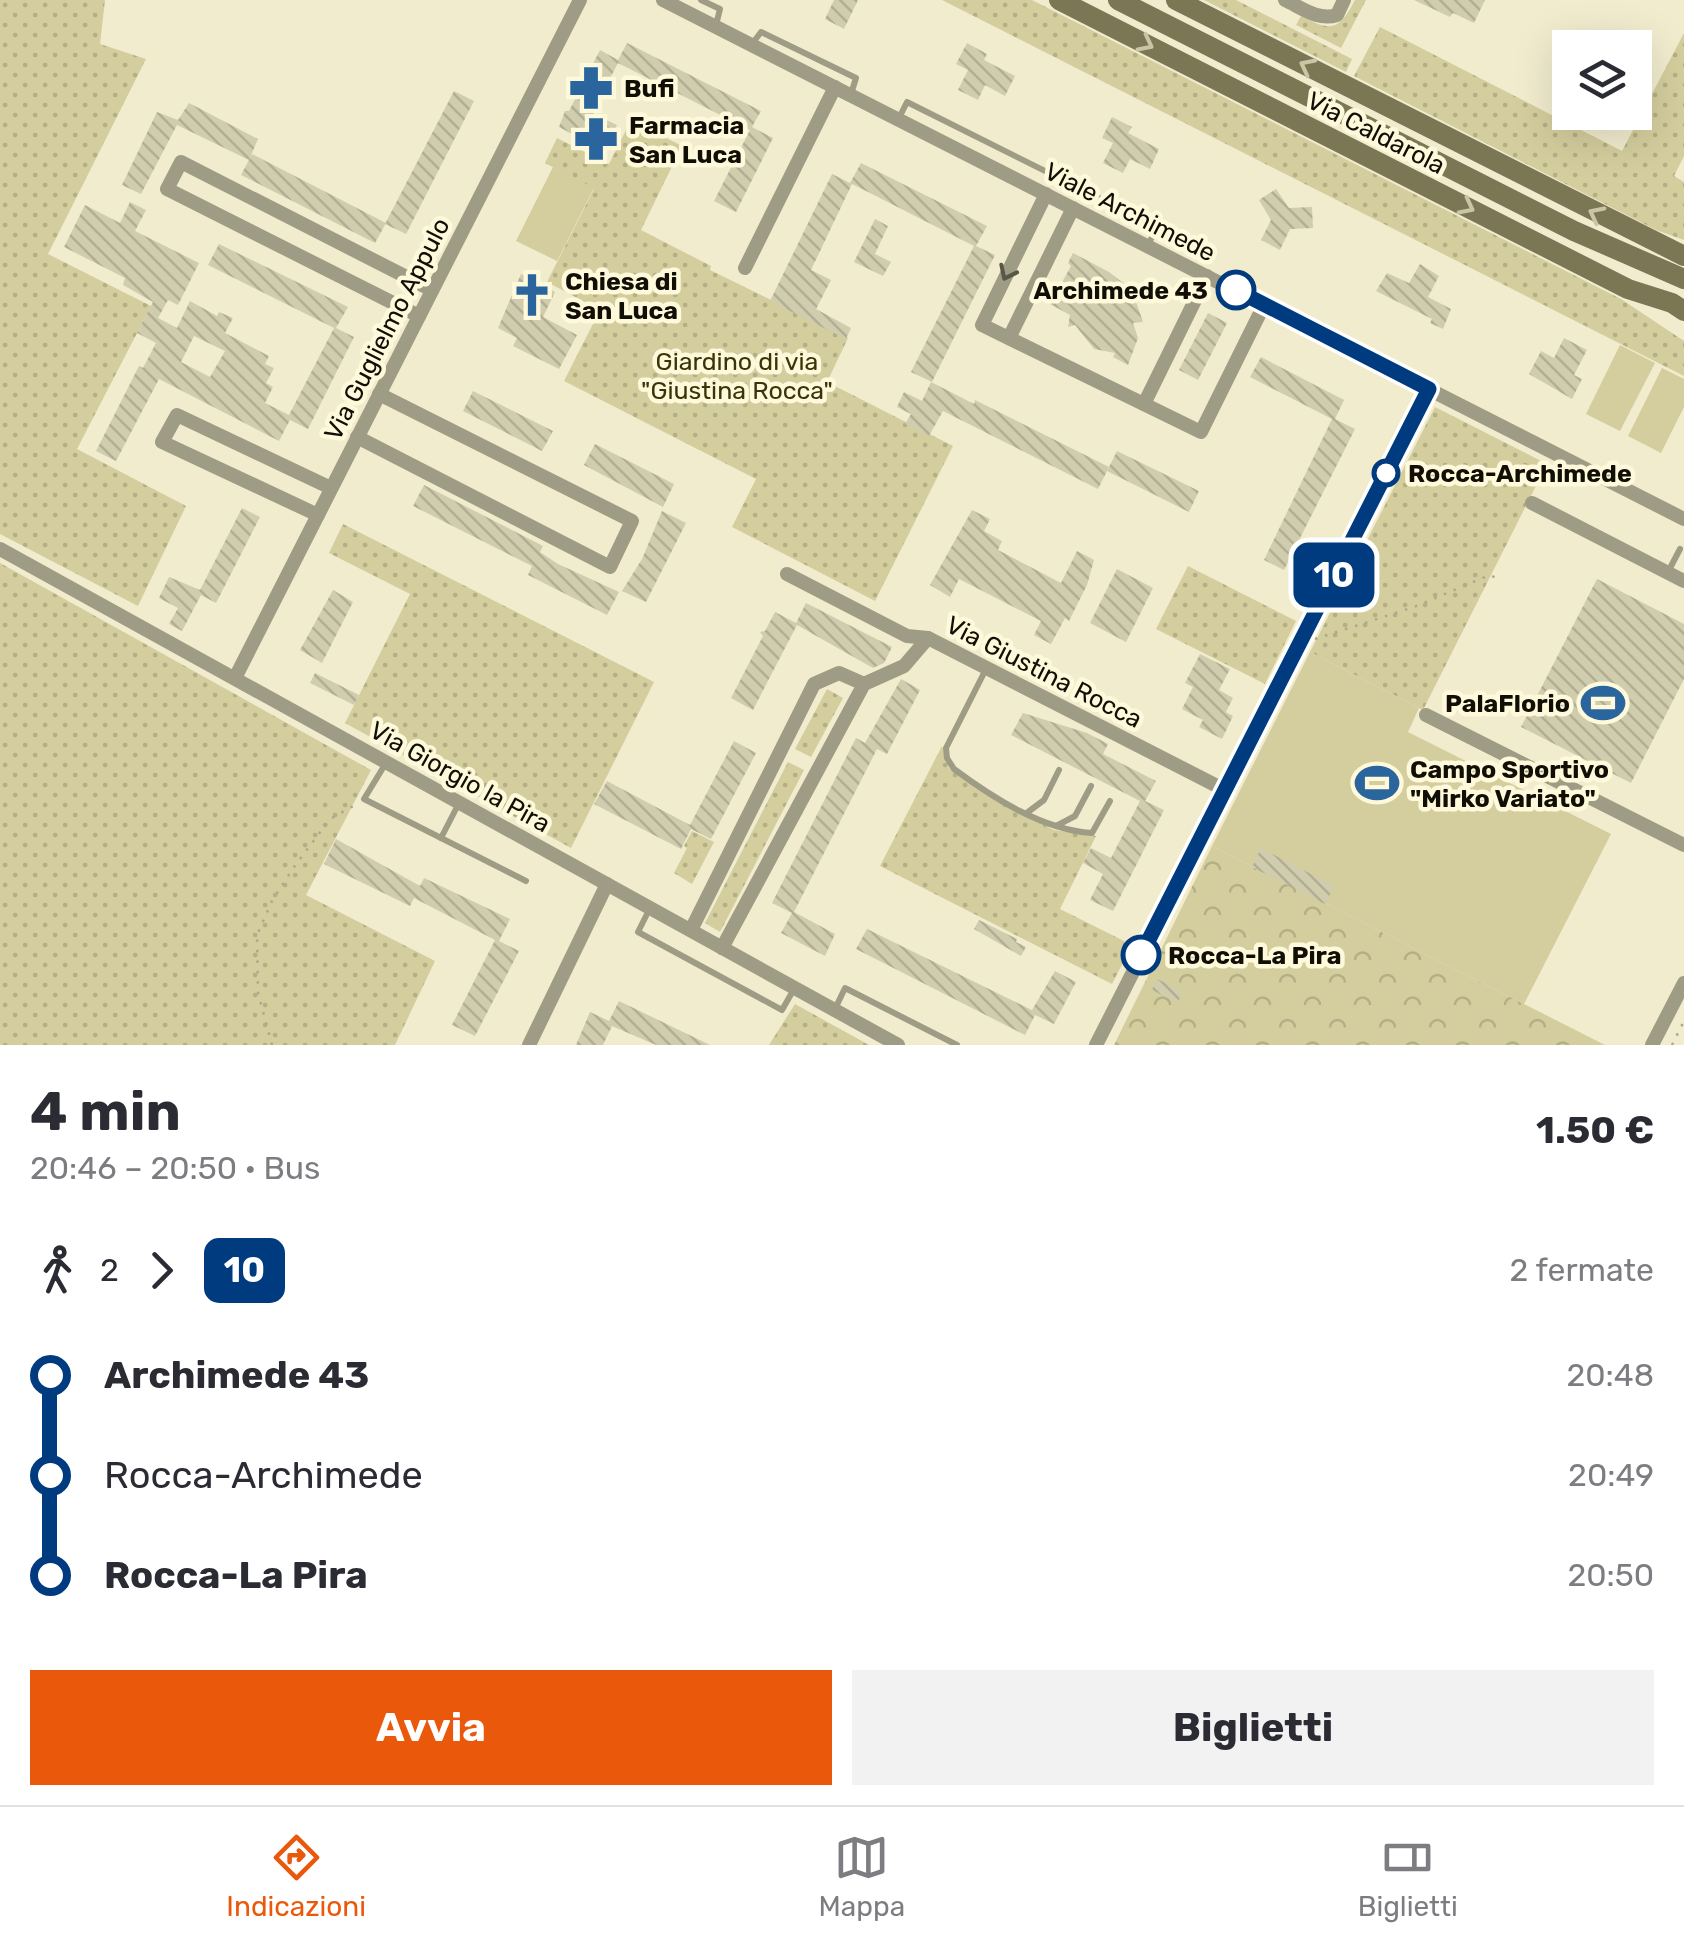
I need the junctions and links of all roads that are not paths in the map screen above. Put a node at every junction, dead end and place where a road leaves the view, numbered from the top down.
1 (580, 0) edge
2 (663, 0) edge
3 (701, 0) edge
4 (1060, 0) edge
5 (1118, 0) edge
6 (1176, 0) edge
7 (1286, 0) edge
8 (1344, 0) edge
9 (716, 27) junction
10 (752, 45) junction
11 (835, 87) junction
12 (850, 95) junction
13 (898, 119) junction
14 (948, 121) junction
15 (940, 140) junction
16 (1046, 194) junction
17 (1092, 195) junction
18 (1078, 210) junction
19 (1574, 231) junction
20 (1147, 246) junction
21 (1684, 256) edge
22 (745, 268) dead end
23 (1207, 276) junction
24 (1684, 279) edge
25 (432, 290) junction
26 (1264, 305) junction
27 (1680, 307) edge
28 (419, 316) junction
29 (1010, 338) junction
30 (1429, 389) junction
31 (379, 394) junction
32 (1144, 404) junction
33 (357, 438) junction
34 (331, 488) junction
35 (1532, 503) dead end
36 (318, 515) junction
37 (1684, 519) edge
38 (0, 549) edge
39 (1680, 549) dead end
40 (1668, 572) junction
41 (787, 574) dead end
42 (1684, 581) edge
43 (928, 638) junction
44 (986, 668) junction
45 (234, 678) junction
46 (864, 684) junction
47 (1426, 715) dead end
48 (387, 762) junction
49 (1059, 770) dead end
50 (1091, 786) dead end
51 (1225, 790) junction
52 (1110, 801) dead end
53 (459, 804) junction
54 (1026, 813) junction
55 (1055, 826) junction
56 (441, 838) junction
57 (1684, 845) edge
58 (526, 881) dead end
59 (607, 884) junction
60 (650, 908) junction
61 (691, 930) junction
62 (722, 948) junction
63 (1684, 983) edge
64 (794, 988) junction
65 (835, 1010) junction
66 (529, 1045) edge
67 (898, 1045) edge
68 (957, 1045) edge
69 (1096, 1045) edge
70 (1652, 1045) edge

1 - 25 street, Via Guglielmo Appulo
2 - 9 street, Viale Archimede
3 - 9 lane
4 -> 27 street, Via Caldarola
5 - 19 street, Via Caldarola
21 -> 6 street, Via Caldarola
7 - 8 street
9 - 10 street, Viale Archimede
10 - 11 street, Viale Archimede
10 - 12 lane
11 - 12 street, Viale Archimede
11 - 22 street
12 - 13 street, Viale Archimede
13 - 14 lane
13 - 15 street, Viale Archimede
14 - 15 lane
14 - 17 lane
15 - 16 street, Viale Archimede
16 - 18 street, Viale Archimede
16 -> 29 street
17 - 18 lane
17 - 20 lane
18 - 20 street, Viale Archimede
18 - 29 street
19 - 24 street, Via Caldarola
19 - 27 street, Via Caldarola
20 - 23 street, Viale Archimede
23 - 26 street, Viale Archimede
23 - 32 street
25 - 28 street, Via Guglielmo Appulo
25 - 28 street
26 - 30 street, Viale Archimede
26 - 32 street
28 - 31 street, Via Guglielmo Appulo
29 - 32 street
30 - 37 street, Viale Archimede
30 - 51 street
31 - 33 street, Via Guglielmo Appulo
31 - 33 street
33 - 34 street, Via Guglielmo Appulo
34 - 36 street, Via Guglielmo Appulo
34 - 36 street
35 - 40 street
36 - 45 street, Via Guglielmo Appulo
38 - 45 street, Via Giorgio la Pira
39 - 40 lane
40 - 42 street
41 - 43 street, Via Giustina Rocca
43 - 44 street, Via Giustina Rocca
43 - 46 street
44 - 51 street, Via Giustina Rocca
44 - 54 lane
45 - 48 street, Via Giorgio la Pira
46 - 61 street
46 - 62 street
47 - 57 street
48 - 53 street, Via Giorgio la Pira
48 - 56 lane
49 - 54 lane
50 - 55 lane
51 - 69 street
52 - 55 lane
53 - 56 lane
53 - 59 street, Via Giorgio la Pira
54 - 55 lane
56 - 58 lane
59 - 60 street, Via Giorgio la Pira
59 - 66 street
60 - 61 street, Via Giorgio la Pira
60 - 64 lane
61 - 62 street, Via Giorgio la Pira
62 - 64 street, Via Giorgio la Pira
63 - 70 street
64 - 65 street, Via Giorgio la Pira
65 - 67 street, Via Giorgio la Pira
65 - 68 lane

